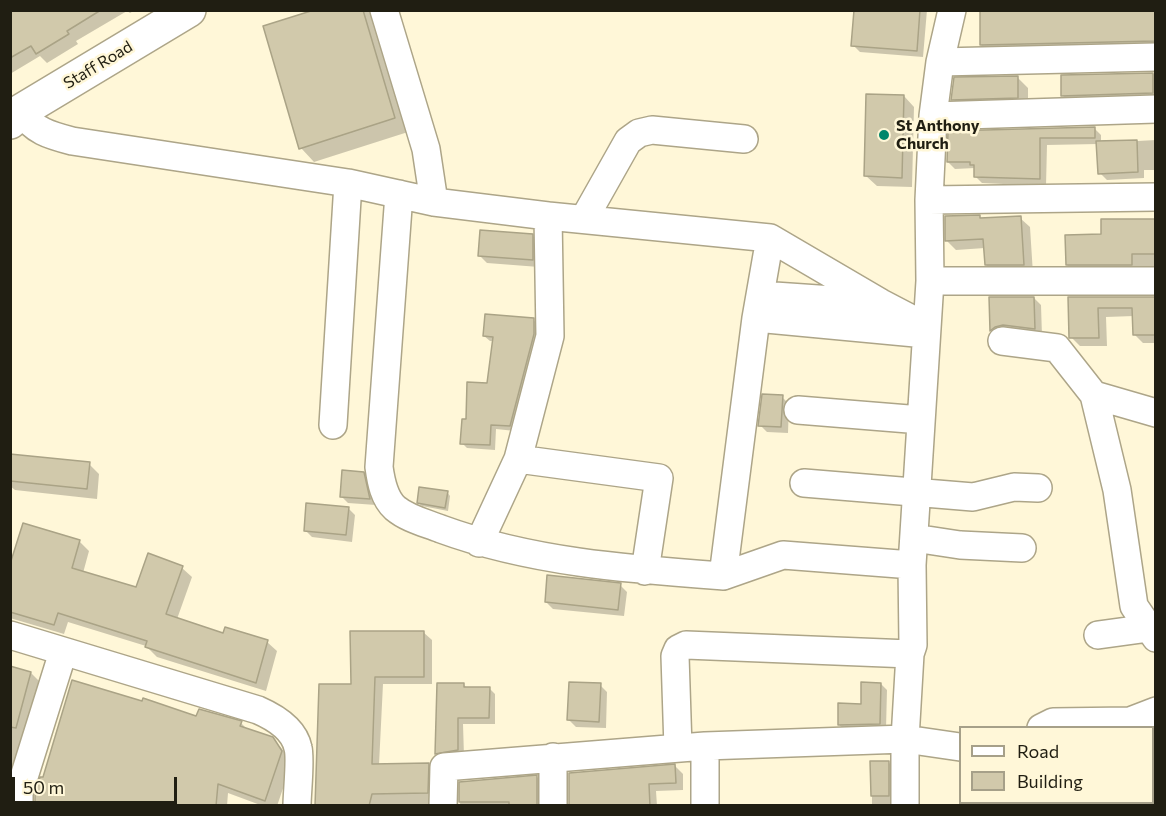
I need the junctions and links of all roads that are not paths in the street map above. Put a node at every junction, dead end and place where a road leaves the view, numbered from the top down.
1 (189, 10) edge
2 (384, 10) edge
3 (952, 10) edge
4 (1155, 57) edge
5 (940, 62) junction
6 (1155, 109) edge
7 (16, 116) edge
8 (933, 116) junction
9 (744, 140) dead end
10 (348, 183) junction
11 (399, 194) junction
12 (1155, 197) edge
13 (929, 200) junction
14 (434, 202) junction
15 (548, 216) junction
16 (584, 219) junction
17 (770, 238) junction
18 (930, 281) junction
19 (1155, 281) edge
20 (881, 303) junction
21 (758, 307) junction
22 (926, 330) junction
23 (1002, 340) dead end
24 (1094, 395) junction
25 (798, 411) dead end
26 (1155, 412) edge
27 (921, 420) junction
28 (333, 425) dead end
29 (518, 459) junction
30 (804, 483) dead end
31 (1038, 488) dead end
32 (917, 492) junction
33 (914, 538) junction
34 (479, 543) junction
35 (1022, 548) dead end
36 (912, 565) junction
37 (645, 571) junction
38 (723, 576) junction
39 (1152, 633) edge
40 (10, 635) edge
41 (1098, 635) dead end
42 (63, 652) junction
43 (910, 654) junction
44 (1155, 711) edge
45 (1045, 726) edge
46 (905, 739) junction
47 (705, 746) junction
48 (959, 747) edge
49 (678, 748) junction
50 (553, 757) junction
51 (16, 798) edge
52 (297, 806) edge
53 (443, 806) edge
54 (553, 806) edge
55 (705, 806) edge
56 (905, 806) edge

1 - 7 main road, Staff Road
2 - 14 street
3 - 5 street
4 - 5 street
5 - 8 street
6 - 8 street
7 - 10 street
8 - 13 street
9 - 16 street
10 - 11 street
10 - 28 street
11 - 14 street
11 - 34 street
12 - 13 street
13 - 18 street
14 - 15 street
15 - 16 street
15 - 29 street
16 - 17 street
17 - 20 street
17 - 21 street
18 - 19 street
18 - 22 street
20 - 21 street
20 - 22 street
21 - 22 street
21 - 38 street
22 - 27 street
23 - 24 street
24 - 26 street
24 - 39 street
25 - 27 street
27 - 32 street
29 - 34 street
29 - 37 street
30 - 32 street
31 - 32 street
32 - 33 street
33 - 35 street
33 - 36 street
34 - 37 street
36 - 38 street
36 - 43 street
37 - 38 street
39 - 41 street
40 - 42 street
42 - 51 street
42 - 52 street
43 - 46 street
43 - 49 street
44 - 45 street
46 - 47 street
46 - 48 street
46 - 56 street
47 - 49 street
47 - 55 street
49 - 50 street
50 - 53 street
50 - 54 street

